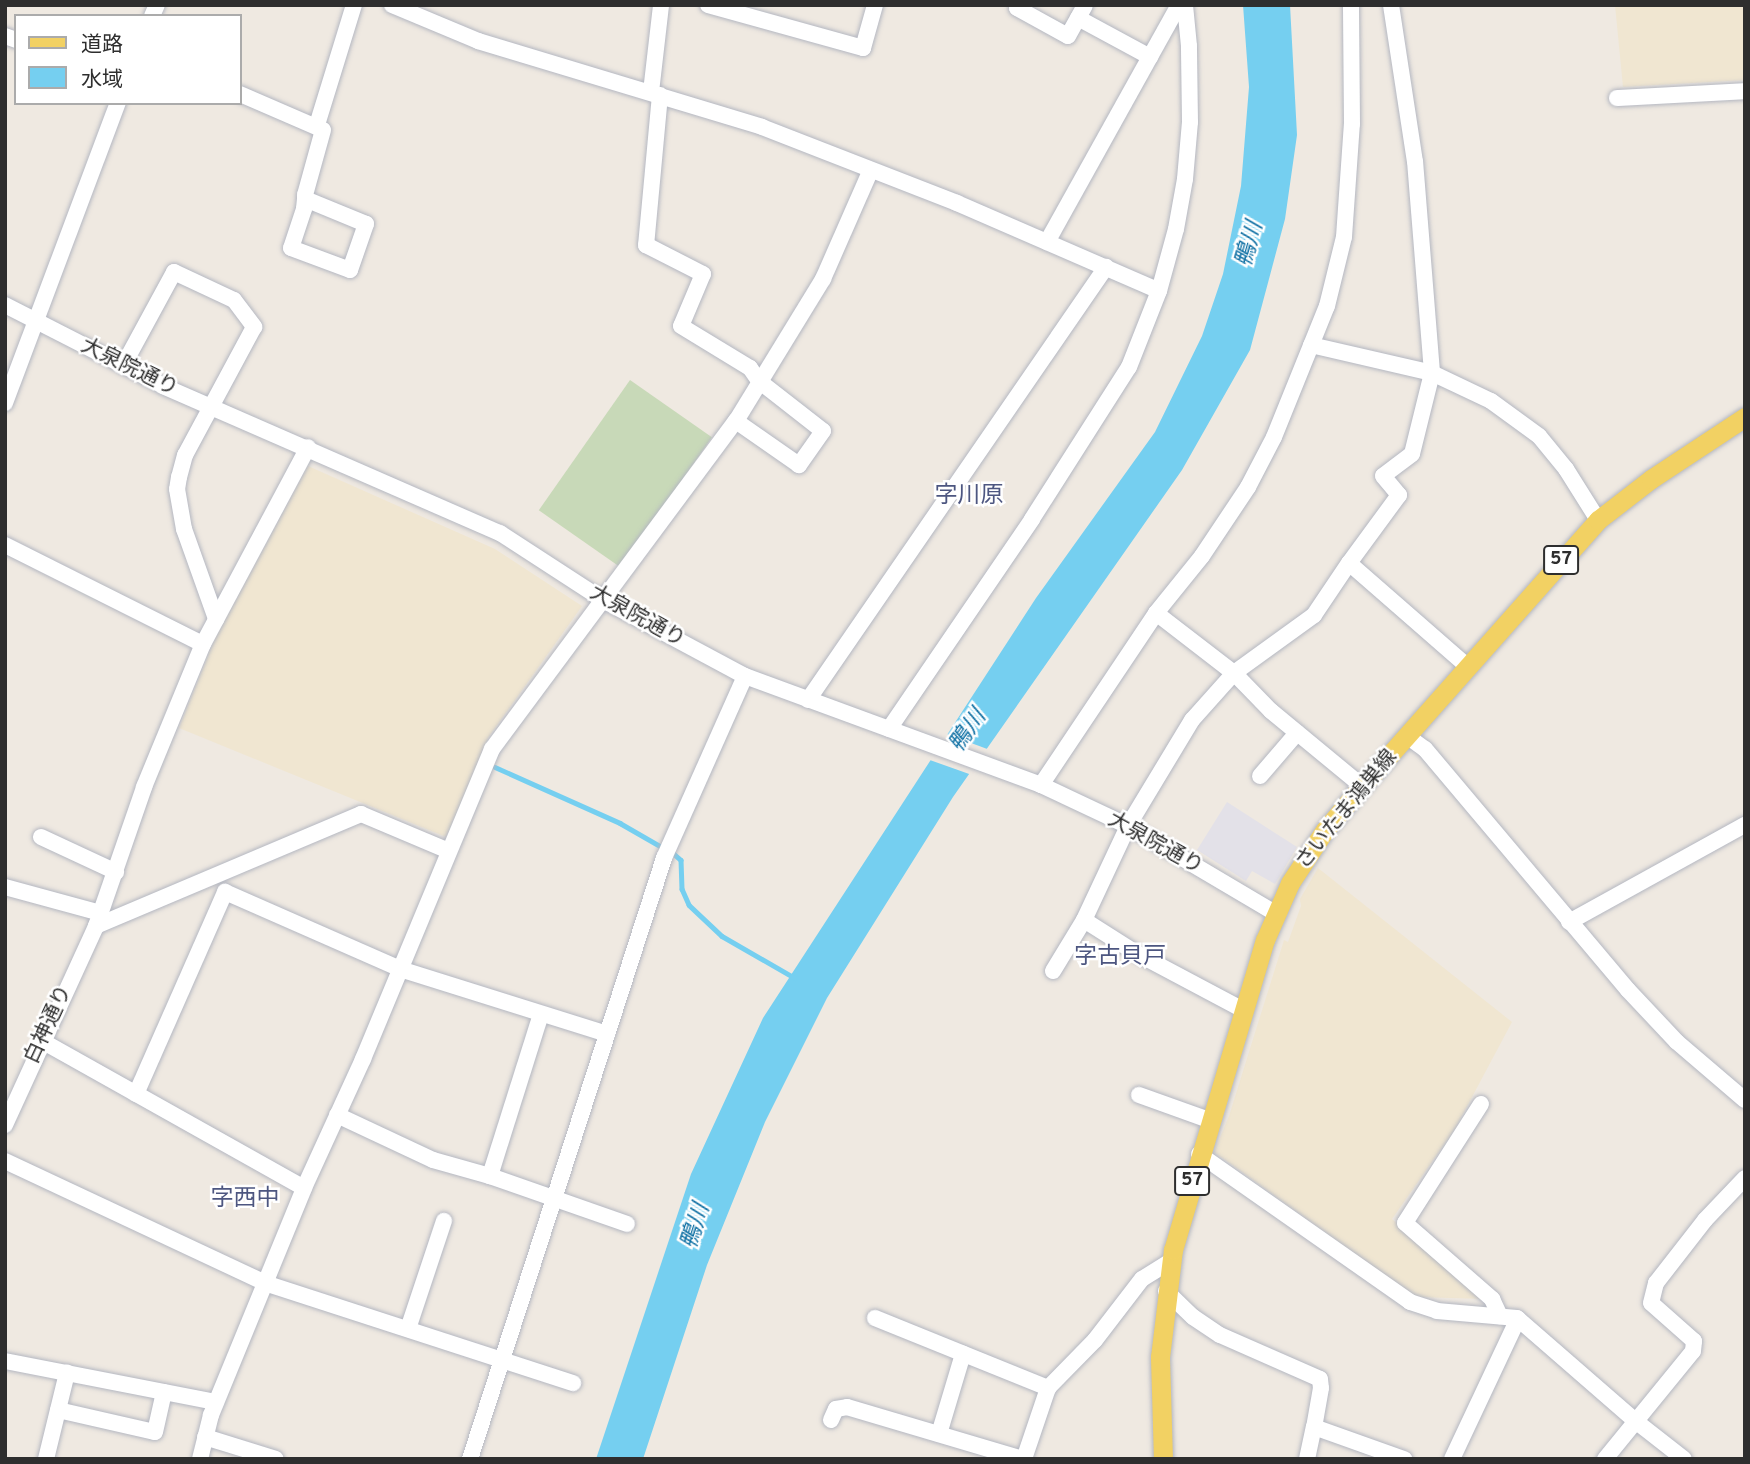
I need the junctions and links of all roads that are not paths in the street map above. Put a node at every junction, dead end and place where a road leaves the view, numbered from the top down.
1 (354, 5) edge
2 (392, 5) edge
3 (661, 5) edge
4 (708, 5) edge
5 (875, 5) edge
6 (1018, 5) edge
7 (1179, 5) edge
8 (1185, 5) edge
9 (1351, 5) edge
10 (1391, 5) edge
11 (1082, 11) edge
12 (1150, 57) junction
13 (1745, 91) edge
14 (655, 94) junction
15 (242, 95) edge
16 (1617, 98) dead end
17 (117, 105) edge
18 (317, 125) junction
19 (870, 172) junction
20 (305, 199) junction
21 (1047, 242) junction
22 (1106, 267) junction
23 (1159, 291) junction
24 (5, 305) edge
25 (35, 321) junction
26 (1311, 345) junction
27 (123, 366) junction
28 (1432, 373) junction
29 (759, 382) junction
30 (5, 403) edge
31 (211, 407) junction
32 (1745, 417) edge
33 (736, 421) junction
34 (308, 447) junction
35 (1598, 520) junction
36 (5, 545) edge
37 (1349, 563) junction
38 (603, 600) junction
39 (1156, 613) junction
40 (216, 620) junction
41 (204, 644) junction
42 (1467, 666) junction
43 (1234, 673) junction
44 (745, 676) junction
45 (808, 701) junction
46 (889, 729) junction
47 (1297, 733) junction
48 (1407, 736) junction
49 (1260, 776) dead end
50 (1041, 785) junction
51 (1362, 786) junction
52 (1745, 825) edge
53 (1128, 826) junction
54 (41, 837) dead end
55 (449, 851) junction
56 (116, 872) junction
57 (5, 887) edge
58 (1275, 913) junction
59 (98, 919) junction
60 (1084, 919) junction
61 (1569, 922) junction
62 (400, 969) junction
63 (1052, 971) dead end
64 (1242, 1010) junction
65 (541, 1014) junction
66 (607, 1034) junction
67 (41, 1041) junction
68 (136, 1094) junction
69 (1139, 1095) dead end
70 (1745, 1100) edge
71 (1481, 1104) dead end
72 (337, 1115) junction
73 (1209, 1120) junction
74 (5, 1125) edge
75 (1199, 1154) junction
76 (5, 1161) edge
77 (490, 1176) junction
78 (1745, 1178) edge
79 (304, 1188) junction
80 (554, 1198) junction
81 (444, 1221) dead end
82 (627, 1224) dead end
83 (1171, 1261) junction
84 (265, 1283) junction
85 (1166, 1291) junction
86 (1500, 1316) junction
87 (876, 1318) dead end
88 (1518, 1319) junction
89 (408, 1329) junction
90 (964, 1353) junction
91 (501, 1359) junction
92 (5, 1361) edge
93 (67, 1373) junction
94 (573, 1383) dead end
95 (1048, 1388) junction
96 (164, 1392) junction
97 (216, 1402) junction
98 (58, 1410) junction
99 (831, 1420) dead end
100 (1638, 1423) junction
101 (1314, 1427) junction
102 (939, 1434) junction
103 (205, 1437) junction
104 (46, 1459) edge
105 (200, 1459) edge
106 (276, 1459) edge
107 (470, 1459) edge
108 (1023, 1459) edge
109 (1163, 1459) edge
110 (1307, 1459) edge
111 (1404, 1459) edge
112 (1452, 1459) edge
113 (1605, 1459) edge
114 (1684, 1459) edge

1 - 18 street
2 - 14 street
3 - 14 street
4 - 5 street
6 - 11 street
7 - 12 street
8 - 23 street
9 - 26 street
10 - 28 street
11 - 12 street
12 - 21 street
13 - 16 street
14 - 19 street
14 - 29 street
15 - 18 street
17 - 25 street
18 - 20 street
19 - 21 street
19 - 29 street
20 - 20 street
21 - 22 street
22 - 23 street
22 - 45 street
23 - 46 street
24 - 25 street, 大泉院通り
25 - 27 street, 大泉院通り
25 - 30 street
26 - 28 street
26 - 39 street
27 - 31 street, 大泉院通り
27 - 31 street
28 - 35 street
28 - 37 street
29 - 33 street
29 - 33 street
31 - 34 street, 大泉院通り
31 - 40 street
32 - 35 main road, さいたま鴻巣線 / 57
33 - 38 street
34 - 38 street, 大泉院通り
34 - 40 street, 白神通り
35 - 42 main road, さいたま鴻巣線 / 57
36 - 41 street
37 - 42 street
37 - 43 street
38 - 44 street, 大泉院通り
38 - 55 street
39 - 43 street
39 - 50 street
40 - 41 street, 白神通り
41 - 56 street, 白神通り
42 - 48 main road, さいたま鴻巣線 / 57
43 - 47 street
43 - 53 street
44 - 45 street, 大泉院通り
44 - 66 street
45 - 46 street, 大泉院通り
46 - 50 street, 大泉院通り
47 - 49 street
47 - 51 street
48 - 51 main road, さいたま鴻巣線 / 57
48 - 61 street
50 - 53 street, 大泉院通り
51 - 58 main road, さいたま鴻巣線 / 57
52 - 61 street
53 - 58 street, 大泉院通り
53 - 60 street
54 - 56 street
55 - 59 street
55 - 62 street
56 - 59 street, 白神通り
57 - 59 street
58 - 64 main road, さいたま鴻巣線 / 57
59 - 67 street, 白神通り
60 - 63 street
60 - 64 street
61 - 70 street
62 - 65 street
62 - 68 street
62 - 72 street
64 - 73 main road, さいたま鴻巣線 / 57
65 - 66 street
65 - 77 street
66 - 80 street
67 - 68 street
67 - 74 street, 白神通り
68 - 79 street
69 - 73 street
71 - 86 street
72 - 77 street
72 - 79 street
73 - 75 main road, さいたま鴻巣線 / 57
75 - 83 main road, さいたま鴻巣線 / 57
75 - 86 street
76 - 84 street
77 - 80 street
78 - 100 street
79 - 84 street
80 - 82 street
80 - 91 street
81 - 89 street
83 - 85 main road, さいたま鴻巣線 / 57
83 - 95 street
84 - 89 street
84 - 97 street
85 - 101 street
85 - 109 main road, さいたま鴻巣線 / 57
86 - 88 street
87 - 90 street
88 - 100 street
88 - 112 street
89 - 91 street
90 - 95 street
90 - 102 street
91 - 94 street
91 - 107 street
92 - 93 street
93 - 96 street
93 - 98 street
95 - 108 street
96 - 97 street
96 - 98 street
97 - 103 street
98 - 104 street
99 - 102 street
100 - 113 street
100 - 114 street
101 - 110 street
101 - 111 street
102 - 108 street
103 - 105 street
103 - 106 street

